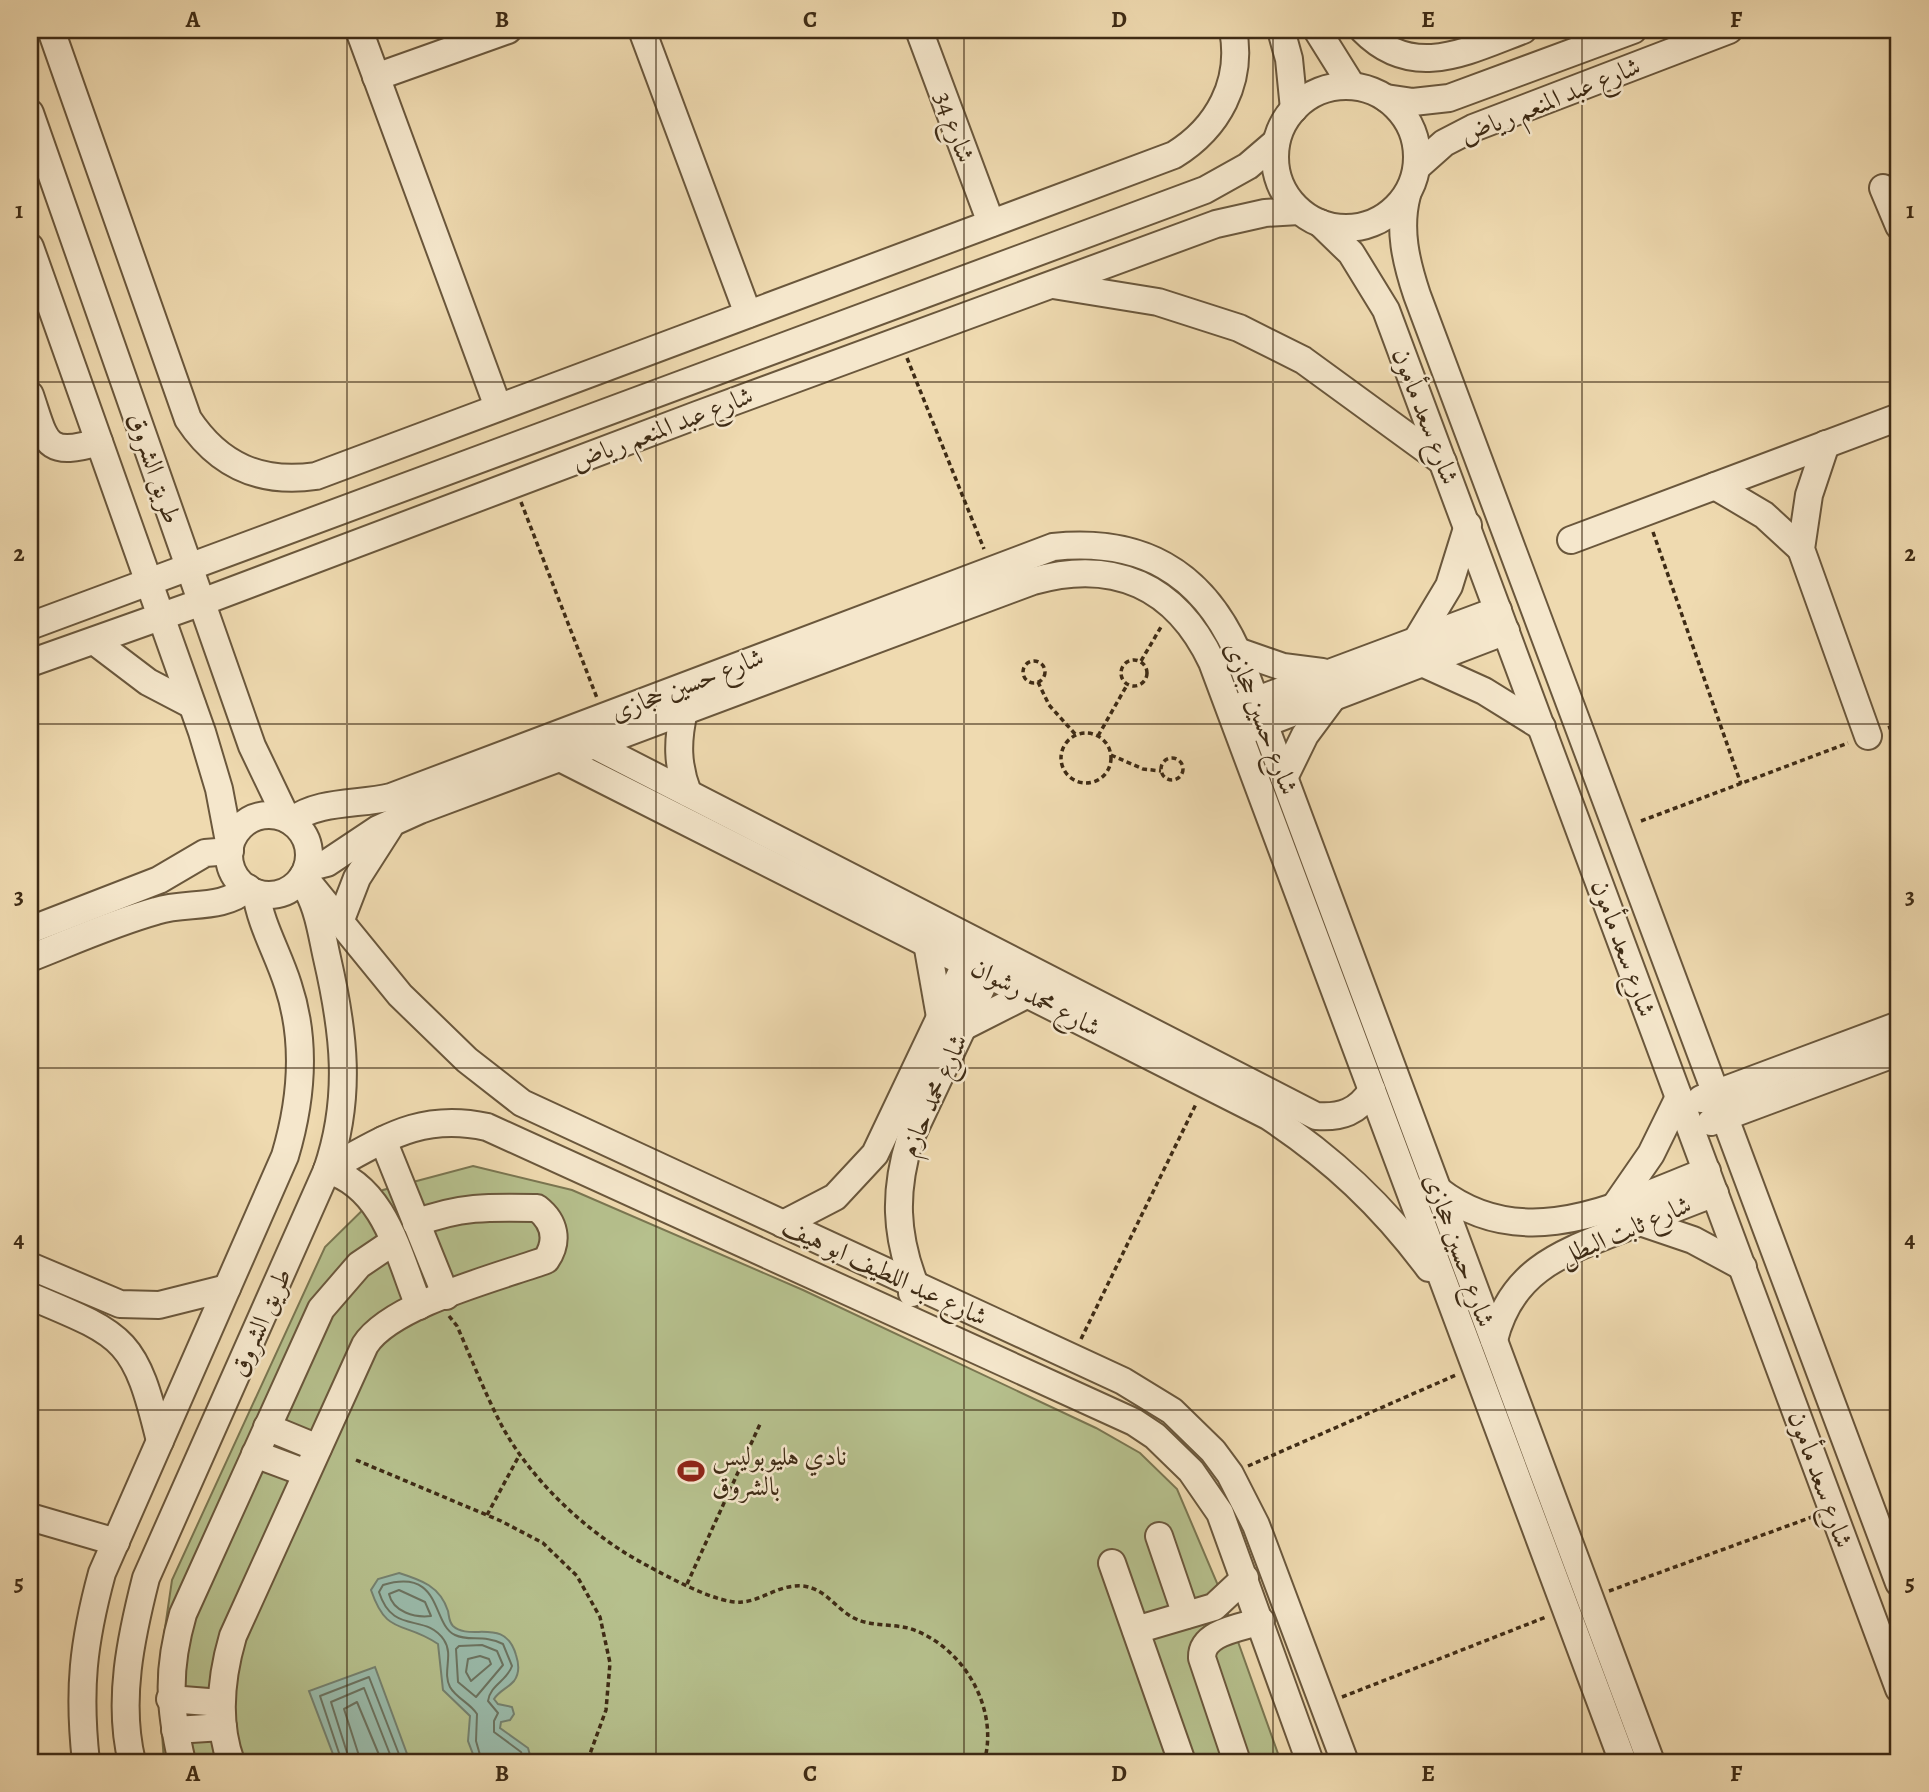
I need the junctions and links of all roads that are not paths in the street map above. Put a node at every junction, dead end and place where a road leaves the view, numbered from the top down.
1 (51, 30) edge
2 (359, 30) edge
3 (508, 30) edge
4 (642, 30) edge
5 (919, 30) edge
6 (1233, 30) edge
7 (1281, 30) edge
8 (1363, 30) edge
9 (1523, 30) edge
10 (1633, 30) edge
11 (1729, 30) edge
12 (1321, 38) edge
13 (1289, 59) junction
14 (376, 77) junction
15 (1352, 86) junction
16 (1386, 98) junction
17 (1439, 100) junction
18 (1294, 109) junction
19 (30, 113) edge
20 (1453, 137) junction
21 (1276, 142) junction
22 (1417, 167) junction
23 (1235, 175) junction
24 (1883, 188) dead end
25 (1407, 195) junction
26 (1252, 215) junction
27 (1310, 217) junction
28 (990, 223) junction
29 (1899, 226) edge
30 (30, 247) edge
31 (1405, 253) junction
32 (1364, 270) junction
33 (1051, 285) junction
34 (748, 314) junction
35 (684, 383) junction
36 (30, 395) edge
37 (498, 407) junction
38 (697, 415) junction
39 (1899, 417) edge
40 (99, 442) junction
41 (1826, 444) junction
42 (1443, 462) junction
43 (1715, 486) junction
44 (1468, 525) junction
45 (1571, 540) dead end
46 (1801, 548) junction
47 (190, 569) junction
48 (149, 583) junction
49 (202, 602) junction
50 (161, 617) junction
51 (1502, 621) junction
52 (30, 626) edge
53 (94, 641) junction
54 (1237, 651) junction
55 (1419, 652) junction
56 (30, 663) edge
57 (1333, 685) junction
58 (192, 705) junction
59 (684, 711) junction
60 (1260, 712) junction
61 (1234, 721) junction
62 (1542, 727) junction
63 (1868, 736) road end
64 (578, 745) junction
65 (1284, 778) junction
66 (688, 793) junction
67 (289, 820) junction
68 (396, 820) junction
69 (230, 849) junction
70 (304, 874) junction
71 (252, 890) junction
72 (340, 922) junction
73 (30, 930) edge
74 (927, 943) junction
75 (982, 957) junction
76 (30, 958) edge
77 (1028, 994) junction
78 (951, 1023) junction
79 (1899, 1025) edge
80 (1899, 1052) edge
81 (504, 1090) junction
82 (1372, 1090) junction
83 (1720, 1105) junction
84 (1684, 1111) junction
85 (486, 1127) junction
86 (383, 1140) junction
87 (327, 1170) junction
88 (1711, 1182) junction
89 (1438, 1190) junction
90 (1615, 1206) junction
91 (1640, 1222) junction
92 (415, 1223) junction
93 (783, 1224) junction
94 (393, 1242) junction
95 (30, 1266) edge
96 (1743, 1268) junction
97 (915, 1285) junction
98 (227, 1288) junction
99 (30, 1296) edge
100 (432, 1301) junction
101 (1454, 1310) junction
102 (902, 1315) junction
103 (1497, 1349) junction
104 (1475, 1367) junction
105 (267, 1427) junction
106 (160, 1441) junction
107 (318, 1448) junction
108 (255, 1454) junction
109 (306, 1473) junction
110 (139, 1488) junction
111 (179, 1504) junction
112 (30, 1517) edge
113 (1159, 1536) dead end
114 (116, 1542) junction
115 (1112, 1563) dead end
116 (1245, 1578) junction
117 (1899, 1583) edge
118 (1186, 1615) junction
119 (1261, 1621) junction
120 (1136, 1630) junction
121 (1899, 1689) edge
122 (170, 1699) junction
123 (222, 1715) junction
124 (175, 1730) junction
125 (86, 1762) edge
126 (132, 1762) edge
127 (182, 1762) edge
128 (231, 1762) edge
129 (1182, 1762) edge
130 (1237, 1762) edge
131 (1310, 1762) edge
132 (1345, 1762) edge
133 (1623, 1762) edge
134 (1651, 1762) edge

1 - 37 street
2 - 14 street
3 - 14 street
4 - 34 street
5 - 28 street, شارع 34
6 - 28 street
7 - 13 street
8 - 9 street
10 - 17 street, شارع عبد المنعم رياض
11 - 20 street, شارع عبد المنعم رياض
12 - 13 street
12 - 15 street
13 - 18 street
14 - 37 street
15 - 16 street
15 - 18 street
16 - 17 street, شارع عبد المنعم رياض
16 - 22 street
17 - 20 street
18 - 21 street
19 - 47 street, طريق الشروق
20 - 22 street, شارع عبد المنعم رياض
21 - 23 street, شارع عبد المنعم رياض
21 - 27 street
22 - 25 street
23 - 26 street
23 - 35 street, شارع عبد المنعم رياض
24 - 29 street
25 - 27 street
25 - 31 street, شارع سعد مأمون
26 - 27 street, شارع عبد المنعم رياض
26 - 33 street, شارع عبد المنعم رياض
27 - 32 street, شارع سعد مأمون
28 - 34 street
30 - 40 street, طريق الشروق
31 - 32 street
31 - 83 street, شارع سعد مأمون
32 - 42 street, شارع سعد مأمون
33 - 38 street, شارع عبد المنعم رياض
33 - 42 street
34 - 37 street
35 - 38 street
35 - 47 street, شارع عبد المنعم رياض
36 - 40 street
38 - 49 street, شارع عبد المنعم رياض
39 - 41 street
40 - 48 street, طريق الشروق
41 - 43 street
41 - 46 street
42 - 44 street, شارع سعد مأمون
43 - 45 street
43 - 46 street
44 - 51 street, شارع سعد مأمون
44 - 55 street
46 - 63 street
47 - 48 street, شارع عبد المنعم رياض
47 - 49 street, طريق الشروق
48 - 50 street, طريق الشروق
48 - 52 street, شارع عبد المنعم رياض
49 - 50 street, شارع عبد المنعم رياض
49 - 67 street, طريق الشروق
50 - 53 street, شارع عبد المنعم رياض
50 - 58 street, طريق الشروق
51 - 55 street
51 - 62 street, شارع سعد مأمون
53 - 56 street, شارع عبد المنعم رياض
53 - 58 street
54 - 57 street
54 - 60 street, شارع حسين حجازى
54 - 64 street, شارع حسين حجازى
55 - 57 street
55 - 62 street
57 - 60 street
57 - 65 street
58 - 69 street, طريق الشروق
59 - 61 street, شارع حسين حجازى
59 - 64 street, شارع حسين حجازى
59 - 66 street
60 - 61 street
60 - 65 street, شارع حسين حجازى
61 - 82 street, شارع حسين حجازى
62 - 84 street, شارع سعد مأمون
64 - 66 street, شارع محمد رشوان
64 - 67 street, شارع حسين حجازى
64 - 68 street, شارع حسين حجازى
64 - 74 street, شارع محمد رشوان
65 - 89 street, شارع حسين حجازى
66 - 75 street, شارع محمد رشوان
67 - 69 street
67 - 70 street
68 - 70 street, شارع حسين حجازى
68 - 72 street
69 - 71 street
69 - 73 street
70 - 71 street
70 - 72 street, شارع عبد اللطيف ابو هيف
70 - 87 street, طريق الشروق
71 - 76 street
71 - 98 street, طريق الشروق
72 - 81 street, شارع عبد اللطيف ابو هيف
74 - 75 street, شارع محمد رشوان
74 - 78 street
75 - 77 street, شارع محمد رشوان
75 - 78 street, شارع محمد حازم
75 - 82 street, شارع محمد رشوان
77 - 78 street
77 - 101 street, شارع محمد رشوان
78 - 93 street, شارع محمد حازم
78 - 97 street, شارع محمد حازم
79 - 83 street
80 - 83 street
81 - 85 street
81 - 93 street, شارع عبد اللطيف ابو هيف
82 - 101 street, شارع حسين حجازى
83 - 84 street
83 - 117 street, شارع سعد مأمون
84 - 88 street, شارع سعد مأمون
84 - 90 street
85 - 86 street, شارع عبد اللطيف ابو هيف
85 - 102 street, شارع عبد اللطيف ابو هيف
86 - 87 street, شارع عبد اللطيف ابو هيف
86 - 92 street
87 - 94 street
87 - 111 street, طريق الشروق
88 - 90 street, شارع ثابت البطل
88 - 91 street, شارع ثابت البطل
88 - 96 street, شارع سعد مأمون
89 - 90 street, شارع ثابت البطل
89 - 103 street, شارع حسين حجازى
91 - 96 street
91 - 103 street, شارع ثابت البطل
92 - 100 street
92 - 100 street
93 - 97 street, شارع عبد اللطيف ابو هيف
94 - 100 street
94 - 105 street
95 - 98 street
96 - 121 street, شارع سعد مأمون
97 - 102 street
97 - 132 street, شارع عبد اللطيف ابو هيف
98 - 106 street, طريق الشروق
99 - 106 street
100 - 107 street
101 - 104 street, شارع حسين حجازى
102 - 116 street, شارع عبد اللطيف ابو هيف
103 - 104 street
103 - 134 street, شارع حسين حجازى
104 - 133 street, شارع حسين حجازى
105 - 107 street
105 - 108 street
106 - 110 street, طريق الشروق
107 - 109 street
108 - 109 street
108 - 122 street
109 - 123 street
110 - 111 street
110 - 114 street, طريق الشروق
111 - 126 street, طريق الشروق
112 - 114 street
113 - 118 street
114 - 125 street, طريق الشروق
115 - 120 street
116 - 118 street
116 - 119 street, شارع عبد اللطيف ابو هيف
118 - 120 street
119 - 130 street
119 - 131 street, شارع عبد اللطيف ابو هيف
120 - 129 street
122 - 123 street
122 - 124 street
123 - 124 street
123 - 128 street
124 - 127 street

